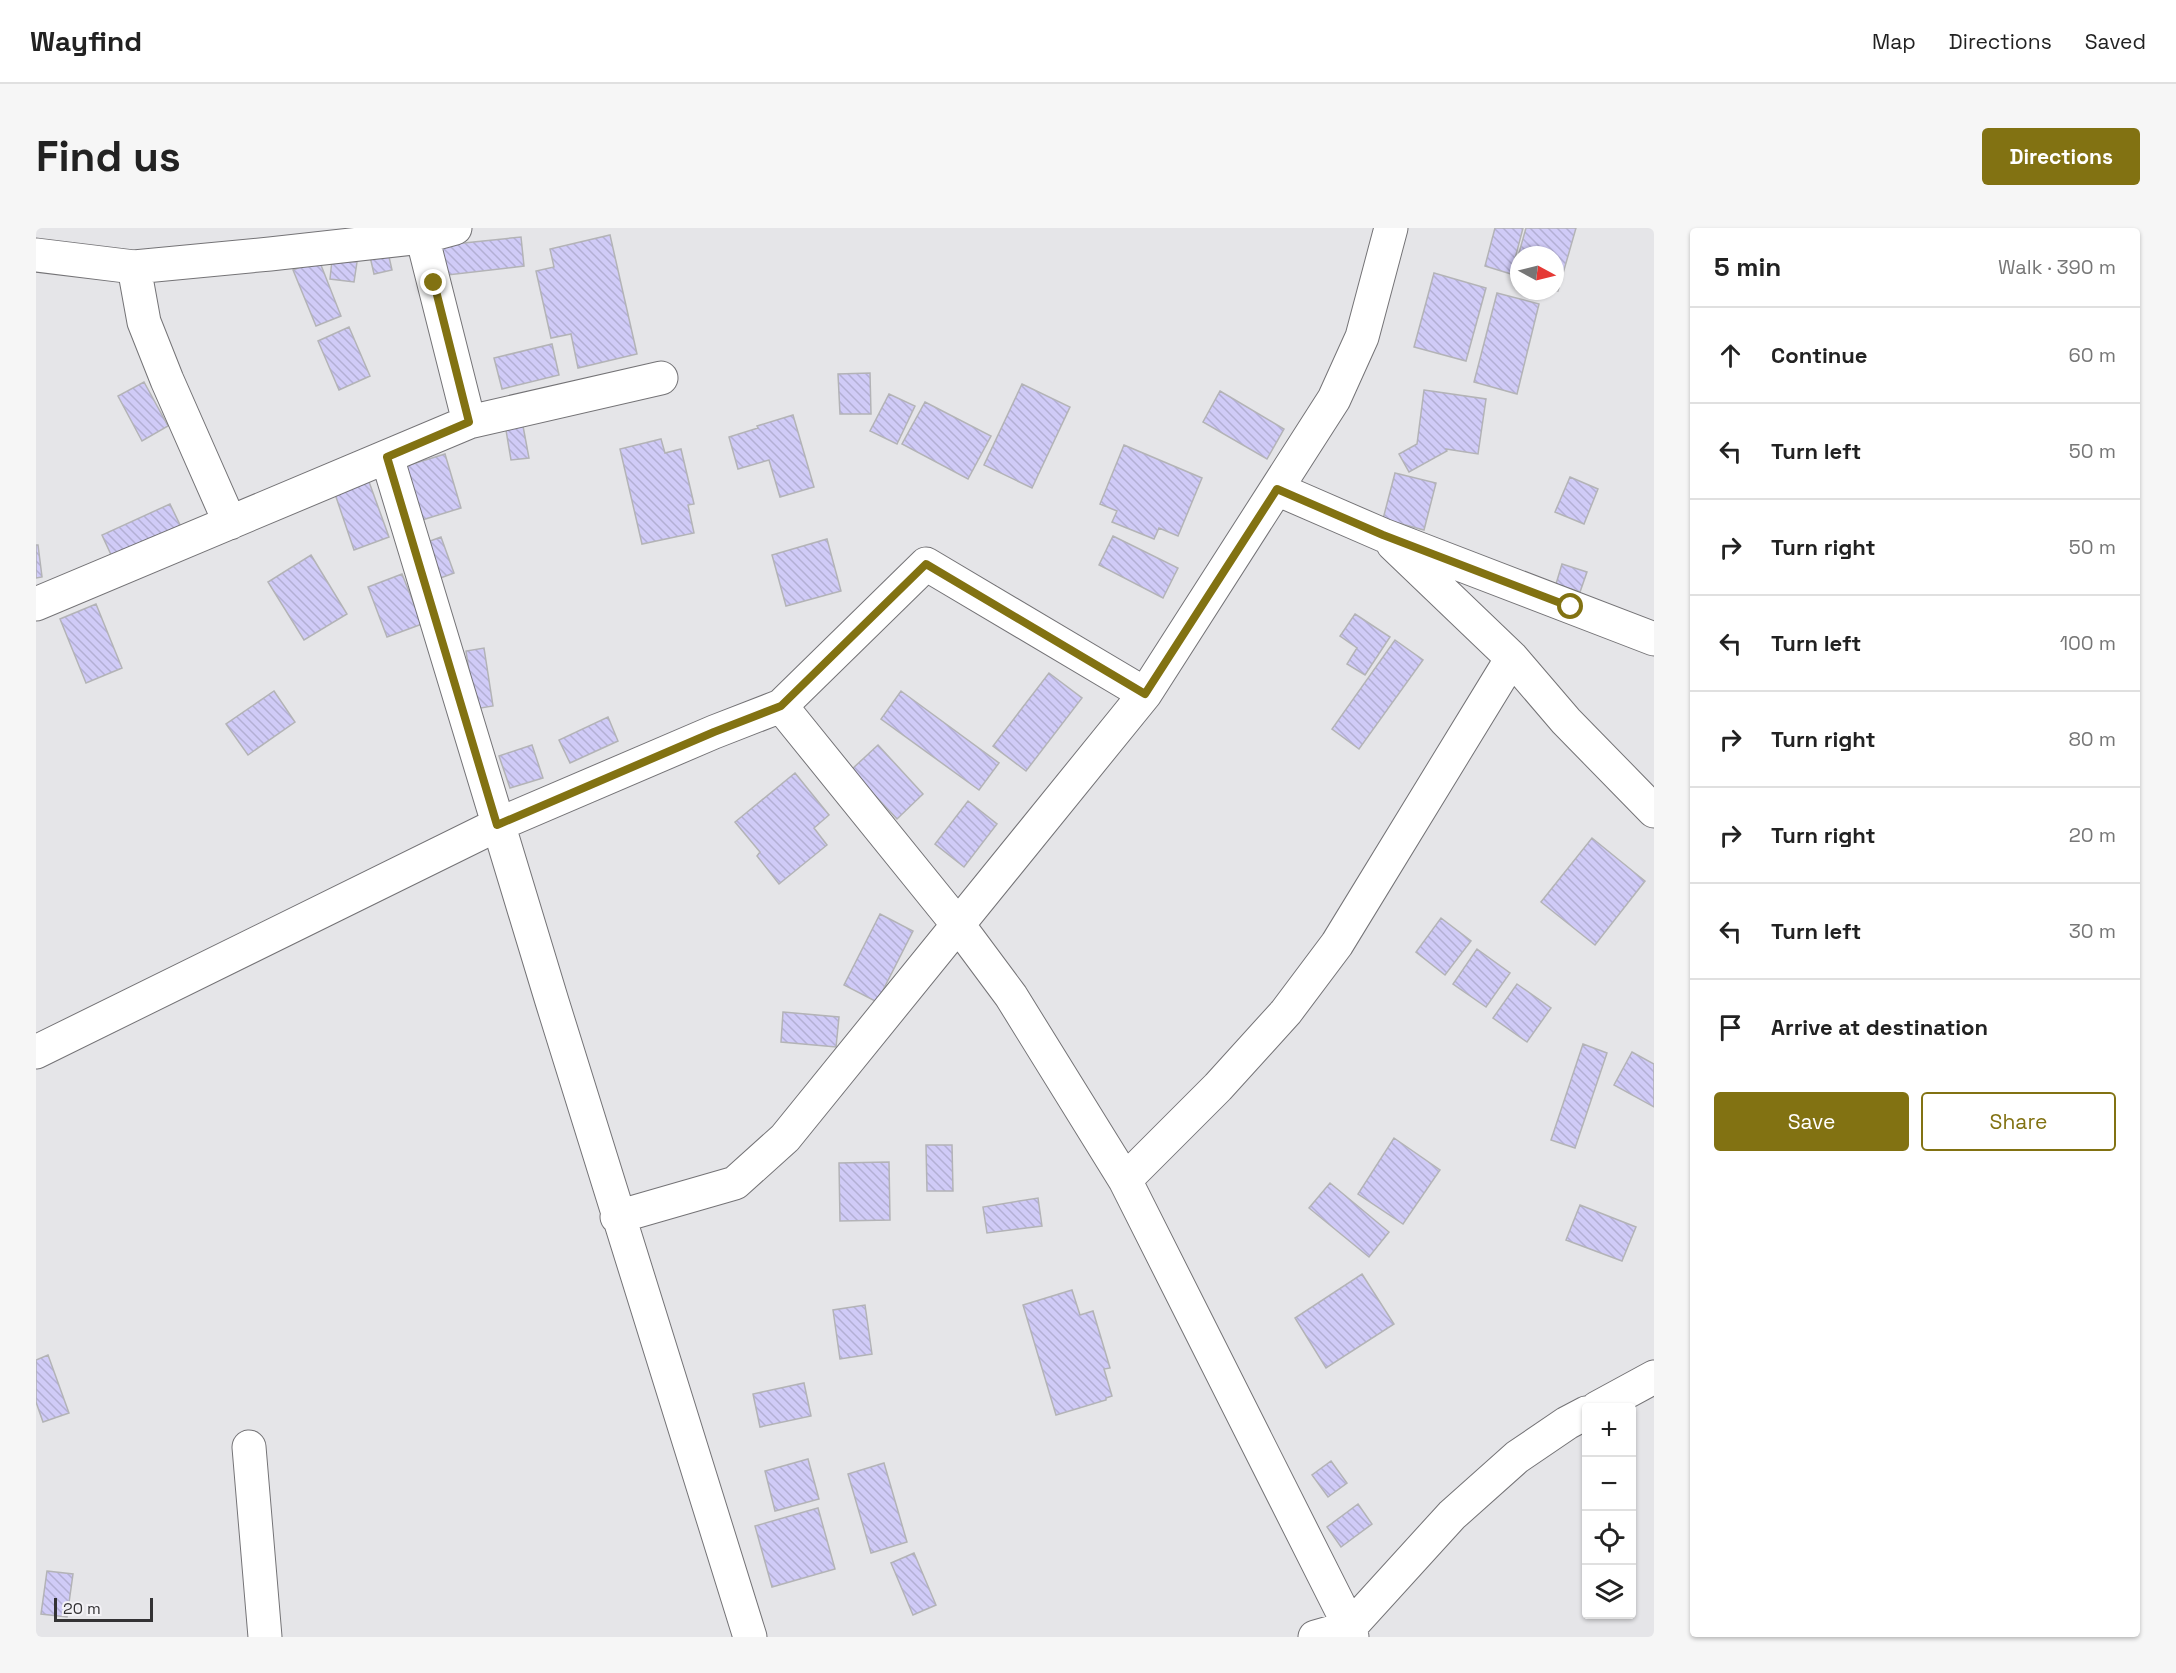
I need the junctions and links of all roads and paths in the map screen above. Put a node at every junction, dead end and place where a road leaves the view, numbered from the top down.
1 (455, 228) edge
2 (1391, 228) edge
3 (421, 232) edge
4 (36, 255) edge
5 (134, 267) junction
6 (661, 378) dead end
7 (469, 422) junction
8 (387, 457) junction
9 (1277, 489) junction
10 (230, 523) junction
11 (1383, 535) junction
12 (36, 604) edge
13 (1654, 639) edge
14 (1512, 658) junction
15 (1145, 694) junction
16 (781, 706) junction
17 (1654, 811) edge
18 (497, 825) junction
19 (959, 926) junction
20 (36, 1052) edge
21 (1125, 1180) junction
22 (617, 1217) junction
23 (1654, 1377) edge
24 (1605, 1403) edge
25 (1582, 1416) edge
26 (249, 1448) dead end
27 (1351, 1632) edge
28 (265, 1637) edge
29 (750, 1637) edge
30 (1315, 1637) edge

1 - 3 street
2 - 9 street
3 - 5 street
3 - 7 street
4 - 5 street
5 - 10 street
6 - 7 street
7 - 8 street
8 - 10 street
8 - 18 street
9 - 11 street
9 - 15 street
10 - 12 street
11 - 13 street
11 - 14 street
14 - 17 street
14 - 21 street
15 - 16 street
15 - 19 street
16 - 18 street
16 - 19 street
18 - 20 street
18 - 22 street
19 - 21 street
19 - 22 street
21 - 27 street
22 - 29 street
23 - 24 street
25 - 27 street
26 - 28 street
27 - 30 street

